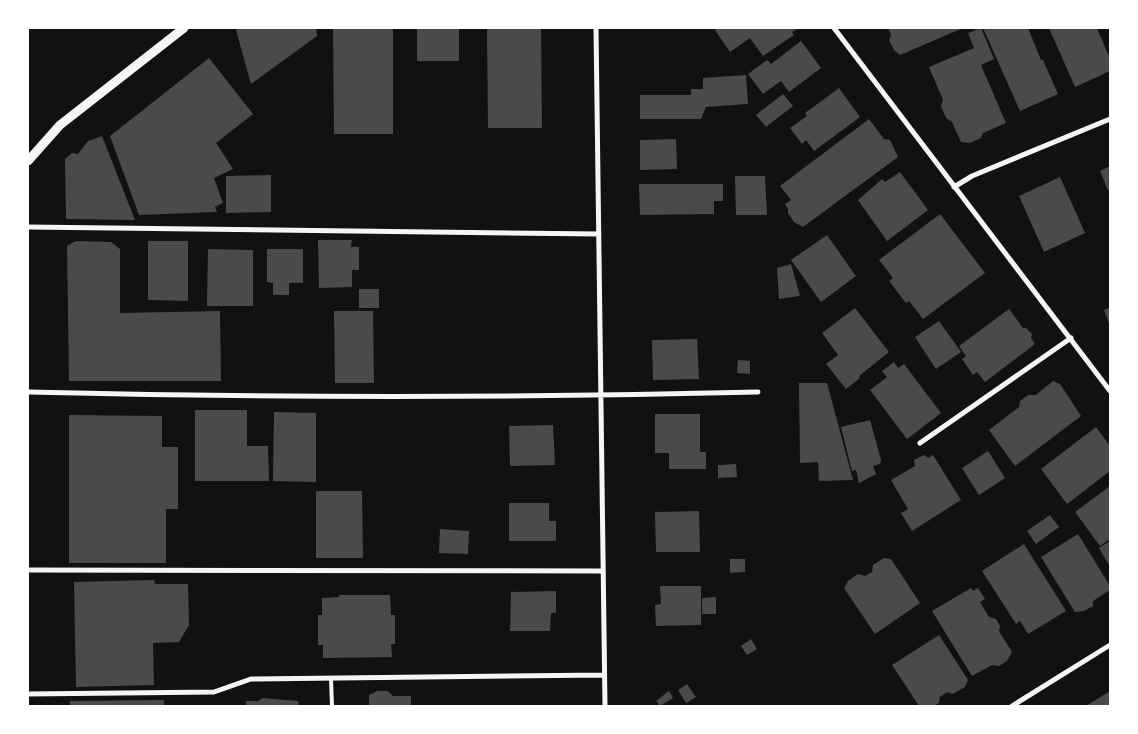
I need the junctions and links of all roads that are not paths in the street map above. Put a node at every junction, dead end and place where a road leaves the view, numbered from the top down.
1 (184, 28) edge
2 (596, 28) edge
3 (834, 28) edge
4 (1110, 119) edge
5 (28, 160) edge
6 (954, 187) junction
7 (28, 227) edge
8 (599, 234) junction
9 (1071, 338) junction
10 (1110, 391) edge
11 (28, 392) edge
12 (758, 392) dead end
13 (601, 396) junction
14 (920, 443) dead end
15 (28, 570) edge
16 (603, 571) junction
17 (1110, 645) edge
18 (604, 675) junction
19 (332, 678) junction
20 (28, 694) edge
21 (332, 706) edge
22 (605, 706) edge
23 (1012, 706) edge

1 - 5 street
2 - 8 street
3 - 6 street
4 - 6 street
6 - 9 street
7 - 8 street
8 - 13 street
9 - 10 street
9 - 14 street
11 - 13 street
12 - 13 street
13 - 16 street
15 - 16 street
16 - 18 street
17 - 23 street
18 - 19 street
18 - 22 street
19 - 20 street
19 - 21 lane

